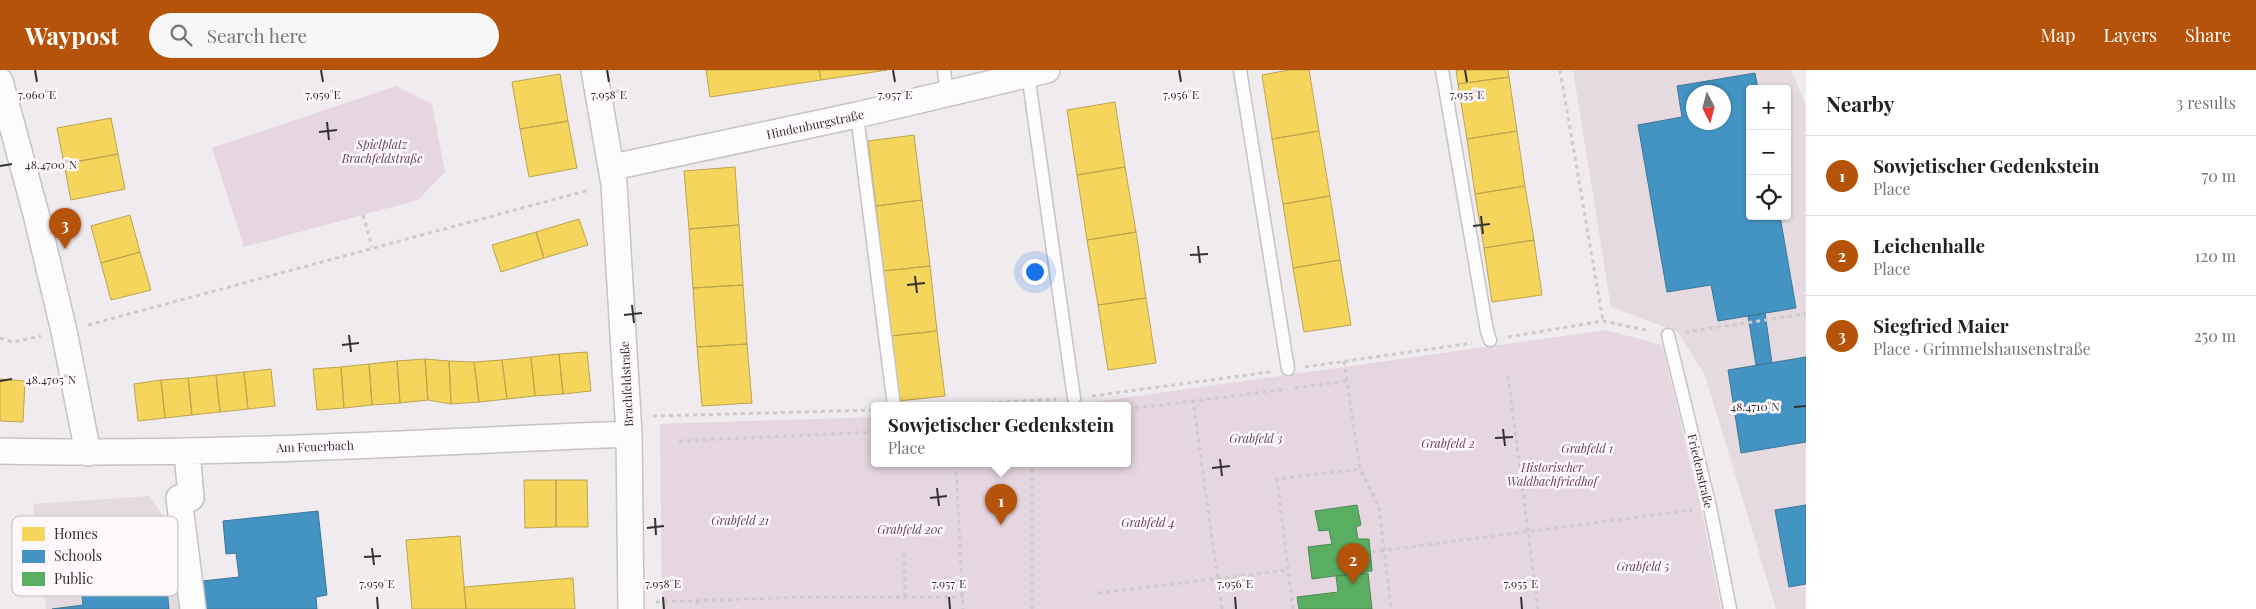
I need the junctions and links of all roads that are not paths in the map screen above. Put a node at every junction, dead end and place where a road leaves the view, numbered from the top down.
1 (594, 70) edge
2 (1240, 70) edge
3 (1442, 70) edge
4 (1037, 72) edge
5 (0, 81) edge
6 (945, 82) edge
7 (857, 115) junction
8 (613, 176) junction
9 (1668, 335) road end
10 (1490, 340) dead end
11 (1288, 370) dead end
12 (1074, 398) dead end
13 (893, 402) edge
14 (629, 425) junction
15 (0, 451) edge
16 (187, 451) junction
17 (88, 453) junction
18 (631, 606) edge
19 (192, 609) edge
20 (1730, 609) edge

1 - 8 street, Brachfeldstraße
2 - 11 lane
3 - 10 lane
4 - 6 street, Hindenburgstraße
4 - 12 lane
5 - 17 street
6 - 7 street, Hindenburgstraße
7 - 8 street, Hindenburgstraße
7 - 13 lane
8 - 14 street, Brachfeldstraße
9 - 20 lane, Friedenstraße
14 - 16 street, Am Feuerbach
14 - 18 street, Brachfeldstraße
15 - 17 street, Am Feuerbach
16 - 17 street, Am Feuerbach
16 - 19 street

